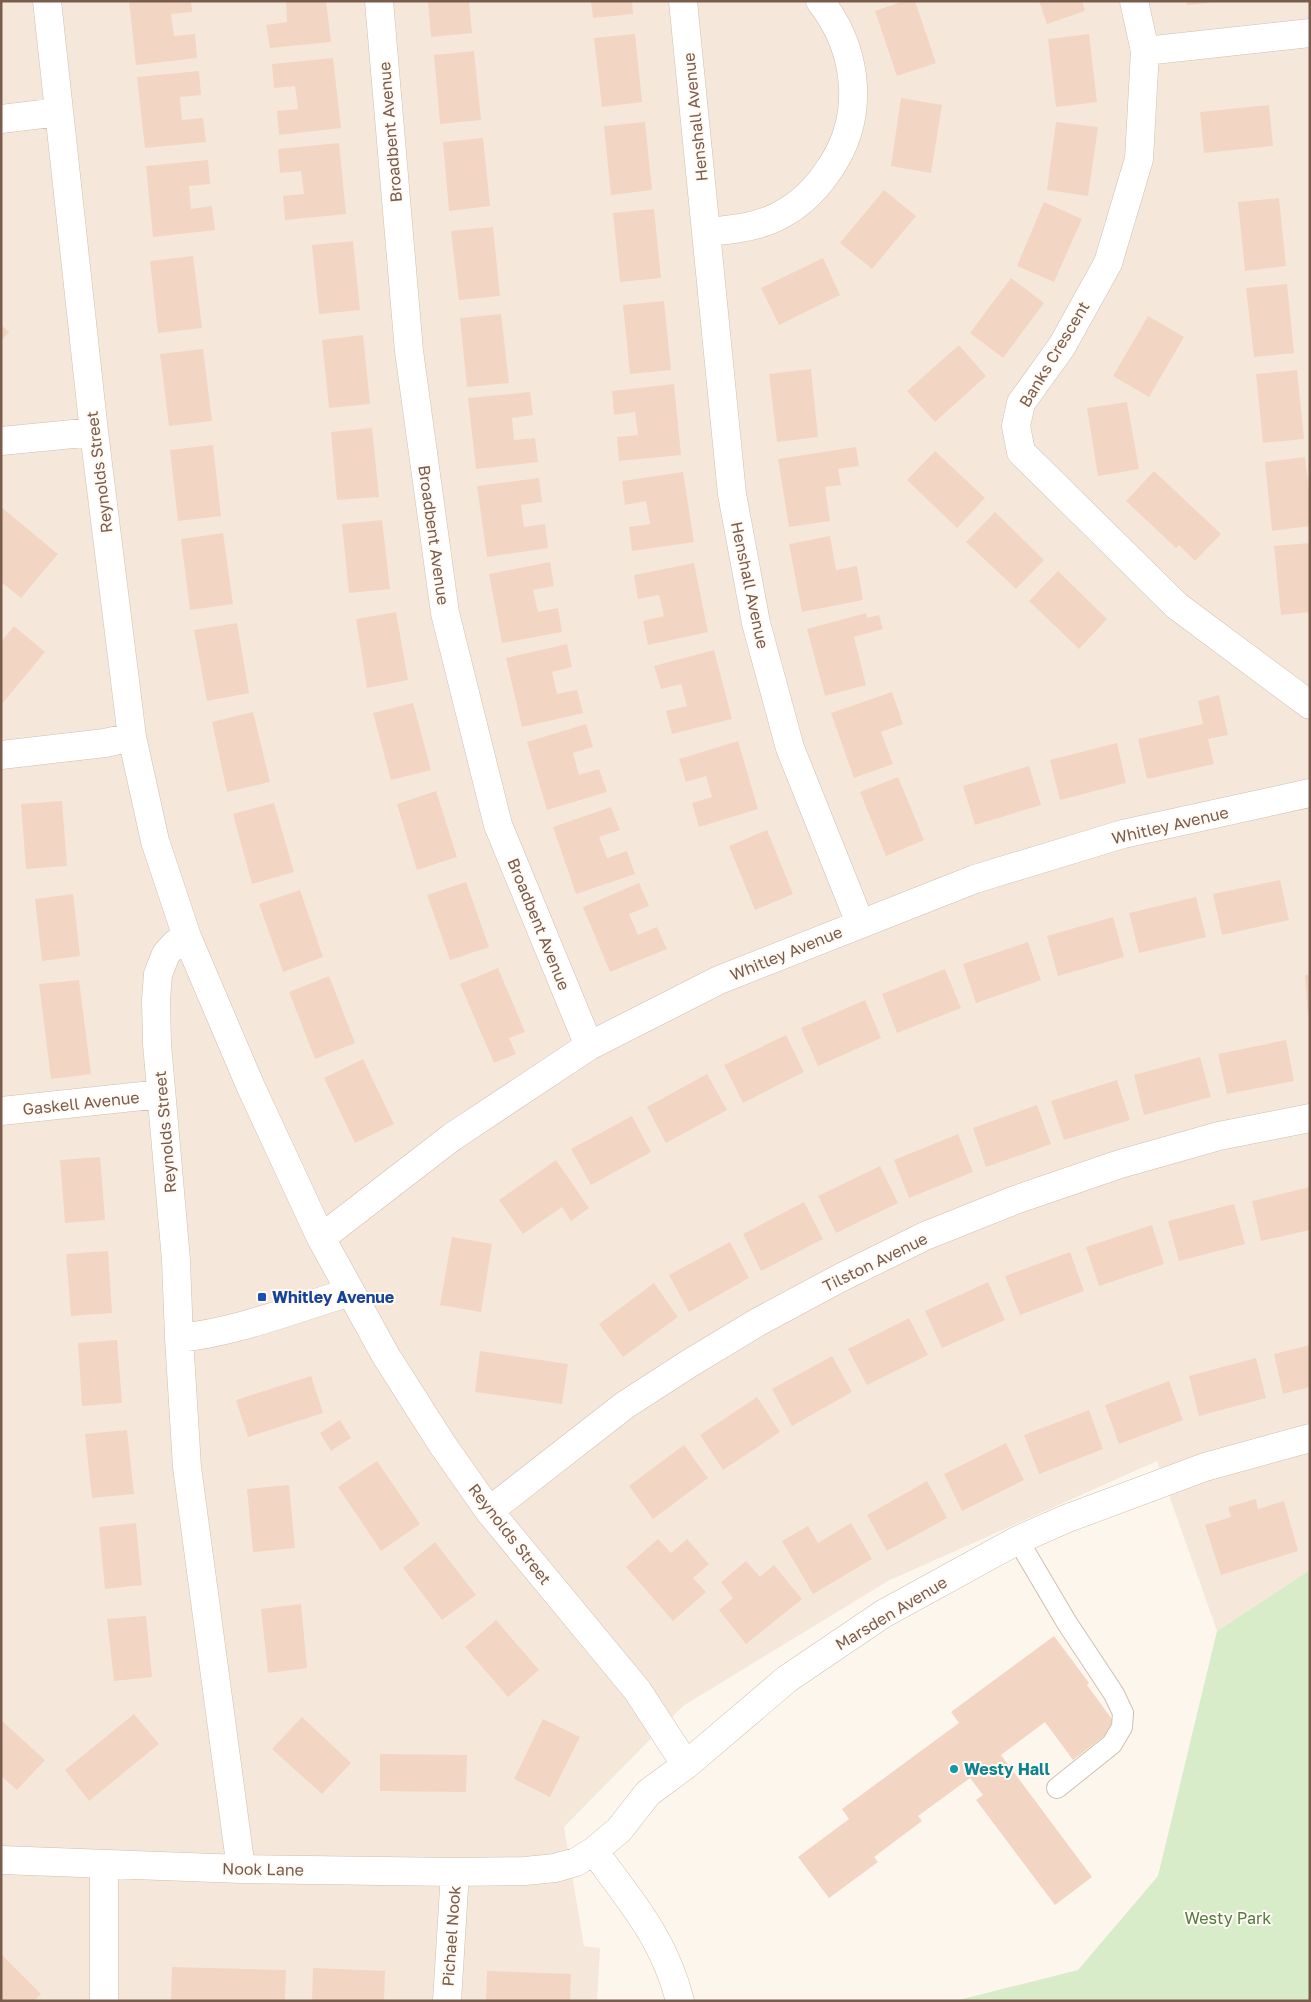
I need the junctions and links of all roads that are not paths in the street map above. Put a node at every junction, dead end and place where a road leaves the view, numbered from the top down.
1 (48, 1) edge
2 (378, 1) edge
3 (683, 1) edge
4 (820, 1) edge
5 (1134, 1) edge
6 (1310, 33) edge
7 (1144, 51) junction
8 (59, 112) junction
9 (1, 119) edge
10 (707, 232) junction
11 (94, 432) junction
12 (1, 441) edge
13 (1310, 705) edge
14 (132, 737) junction
15 (1, 755) edge
16 (1310, 793) edge
17 (860, 923) junction
18 (187, 937) junction
19 (588, 1046) junction
20 (161, 1094) junction
21 (1, 1111) edge
22 (1310, 1118) edge
23 (321, 1238) junction
24 (350, 1292) junction
25 (179, 1338) junction
26 (1310, 1438) edge
27 (489, 1511) junction
28 (1018, 1540) junction
29 (686, 1765) junction
30 (1056, 1788) dead end
31 (594, 1851) junction
32 (1, 1860) edge
33 (104, 1864) junction
34 (241, 1869) junction
35 (525, 1871) joint
36 (455, 1872) junction
37 (104, 2001) edge
38 (447, 2001) edge
39 (680, 2001) edge

1 - 8 street, Reynolds Street
2 - 19 street, Broadbent Avenue
3 - 10 street, Henshall Avenue
4 - 10 street
5 - 7 street, Banks Crescent
6 - 7 street
7 - 13 street, Banks Crescent
8 - 9 street
8 - 11 street, Reynolds Street
10 - 17 street, Henshall Avenue
11 - 12 street
11 - 14 street, Reynolds Street
14 - 15 street
14 - 18 street, Reynolds Street
16 - 17 street, Whitley Avenue
17 - 19 street, Whitley Avenue
18 - 20 street, Reynolds Street
18 - 23 street, Reynolds Street
19 - 23 street, Whitley Avenue
20 - 21 street, Gaskell Avenue
20 - 25 street, Reynolds Street
22 - 27 street, Tilston Avenue
23 - 24 street, Reynolds Street
24 - 25 street
24 - 27 street, Reynolds Street
25 - 34 street, Reynolds Street
26 - 28 street, Marsden Avenue
27 - 29 street, Reynolds Street
28 - 29 street, Marsden Avenue
28 - 30 lane
29 - 31 street, Marsden Avenue
31 - 35 street, Marsden Avenue
31 - 39 street
32 - 33 street, Nook Lane
33 - 34 street, Nook Lane
33 - 37 street
34 - 36 street, Nook Lane
35 - 36 street, Nook Lane
36 - 38 street, Pichael Nook

